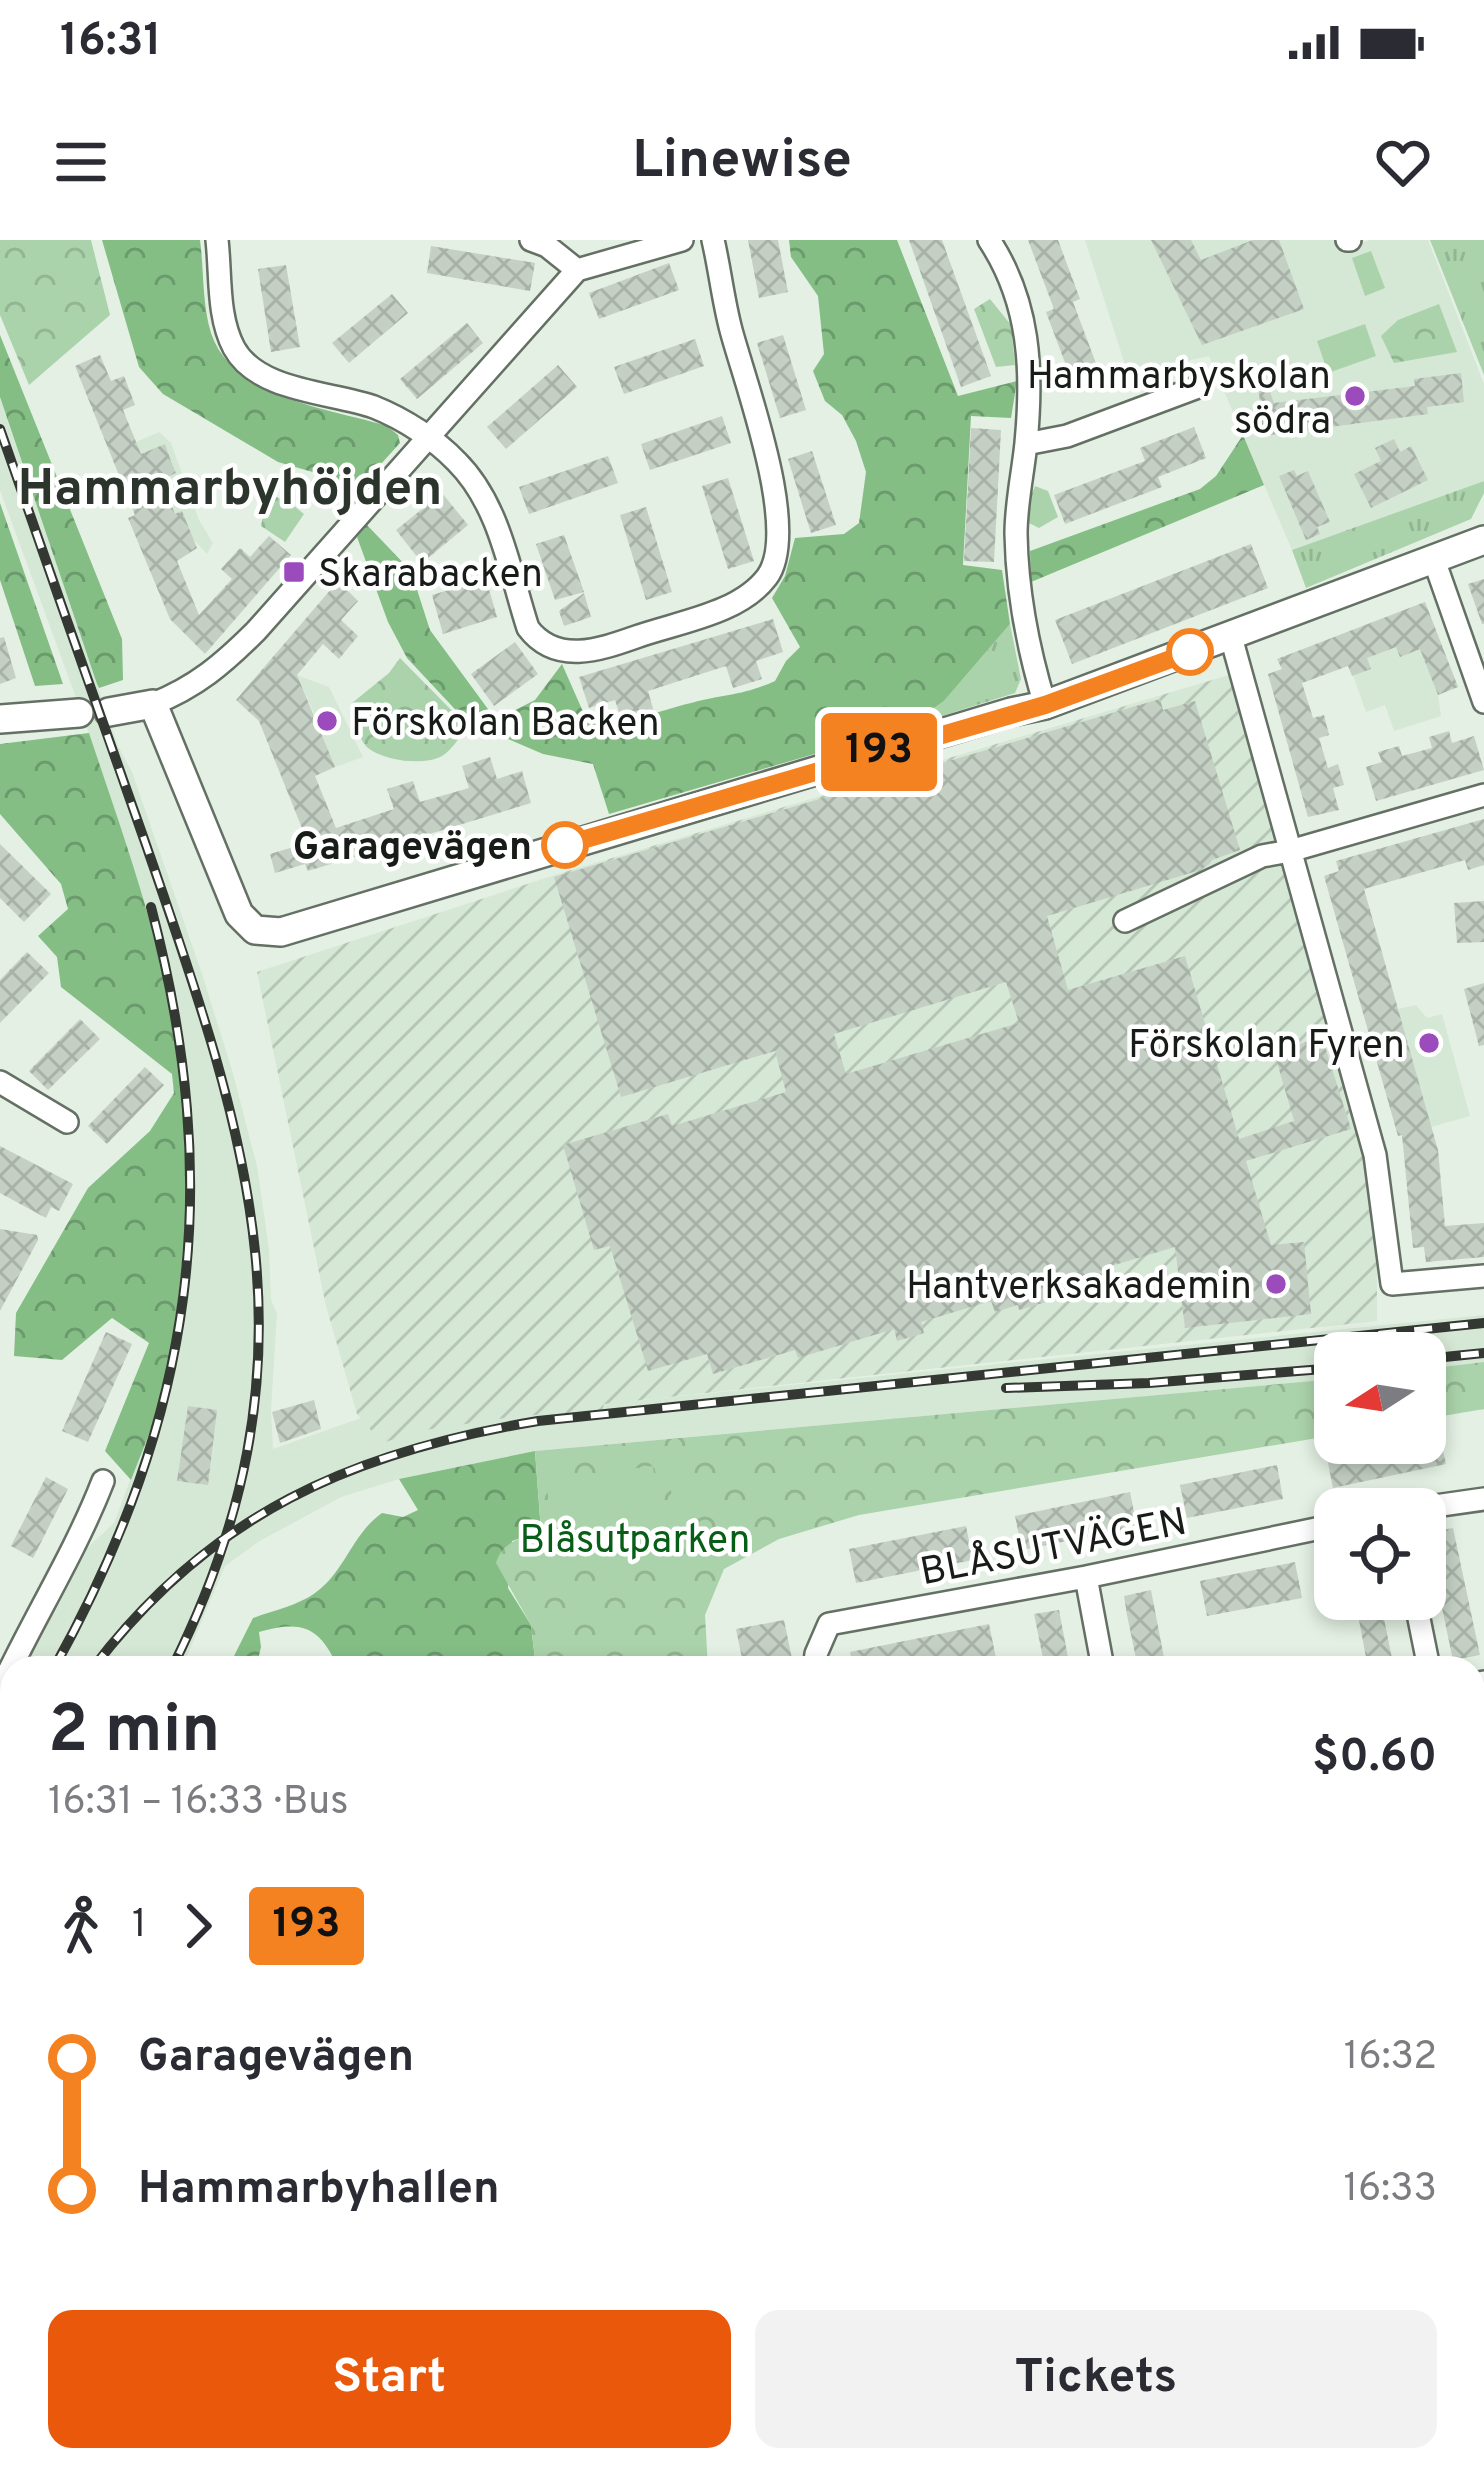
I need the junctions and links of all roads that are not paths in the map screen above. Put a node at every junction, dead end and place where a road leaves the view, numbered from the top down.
1 (217, 240) edge
2 (531, 240) edge
3 (682, 240) edge
4 (713, 240) edge
5 (989, 240) edge
6 (577, 270) junction
7 (1198, 387) dead end
8 (426, 436) junction
9 (1026, 445) junction
10 (1484, 540) edge
11 (1434, 560) junction
12 (1232, 637) junction
13 (1484, 702) edge
14 (153, 704) junction
15 (1045, 705) junction
16 (109, 712) dead end
17 (80, 713) dead end
18 (0, 718) edge
19 (1484, 795) edge
20 (1290, 851) junction
21 (1125, 921) dead end
22 (0, 1082) edge
23 (67, 1122) dead end
24 (1484, 1276) edge
25 (103, 1481) dead end
26 (1484, 1499) edge
27 (1446, 1504) edge
28 (1314, 1529) edge
29 (1086, 1577) junction
30 (1419, 1620) edge
31 (16, 1656) edge
32 (815, 1656) edge
33 (1101, 1656) edge
34 (1427, 1656) edge

1 - 8 street
2 - 6 street
3 - 6 street
4 - 8 street
5 - 9 street
6 - 8 street
7 - 9 street
8 - 14 street
9 - 15 street
10 - 11 street
11 - 12 street
11 - 13 street
12 - 15 street
12 - 20 street
14 - 15 street
14 - 16 street
17 - 18 street
19 - 20 street
20 - 21 street
20 - 24 street
22 - 23 street
25 - 31 street
26 - 27 street
28 - 29 street, BLÅSUTVÄGEN
29 - 32 street, BLÅSUTVÄGEN
29 - 33 street
30 - 34 street

